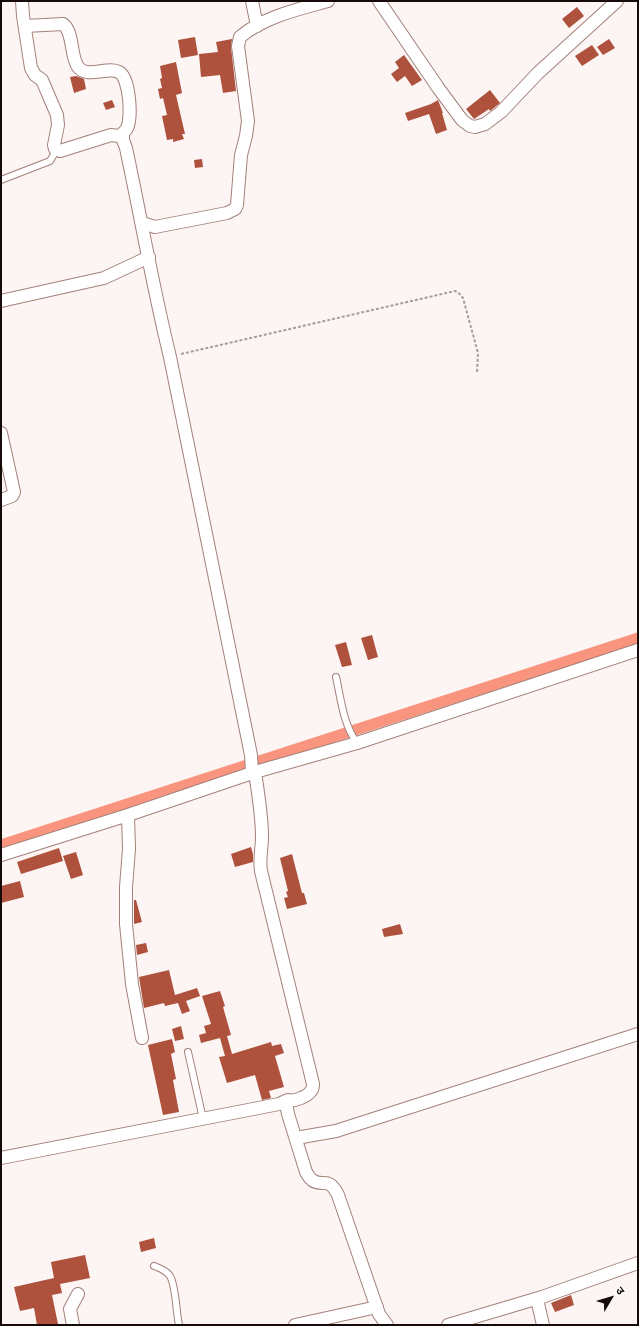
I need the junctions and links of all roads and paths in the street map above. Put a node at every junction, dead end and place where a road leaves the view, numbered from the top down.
1 (22, 1) edge
2 (252, 1) edge
3 (328, 1) edge
4 (379, 1) edge
5 (617, 1) edge
6 (25, 26) junction
7 (257, 26) junction
8 (123, 133) junction
9 (56, 151) junction
10 (1, 180) edge
11 (142, 223) junction
12 (149, 257) junction
13 (1, 301) edge
14 (170, 357) junction
15 (477, 373) dead end
16 (1, 433) edge
17 (1, 500) edge
18 (638, 650) edge
19 (336, 677) dead end
20 (355, 740) junction
21 (254, 772) junction
22 (128, 815) junction
23 (1, 855) edge
24 (638, 1034) edge
25 (142, 1038) dead end
26 (188, 1052) dead end
27 (288, 1100) junction
28 (203, 1119) junction
29 (296, 1138) junction
30 (1, 1158) edge
31 (638, 1263) edge
32 (154, 1266) dead end
33 (78, 1294) dead end
34 (536, 1299) junction
35 (377, 1307) junction
36 (73, 1325) edge
37 (179, 1325) edge
38 (295, 1325) edge
39 (387, 1325) edge
40 (448, 1325) edge
41 (543, 1325) edge

1 - 6 street
2 - 7 street
3 - 7 street
4 - 5 street
6 - 8 street
6 - 9 street
7 - 11 street
8 - 9 street
8 - 11 street
9 - 10 lane
11 - 12 street
12 - 13 street
12 - 14 street
14 - 15 path
14 - 21 street
16 - 17 street
18 - 20 street
19 - 20 lane
20 - 21 street
21 - 22 street
21 - 27 street
22 - 23 street
22 - 25 street
24 - 29 street
26 - 28 lane
27 - 28 street
27 - 29 street
28 - 30 street
29 - 35 street
31 - 34 street
32 - 37 lane
33 - 36 street
34 - 40 street
34 - 41 street
35 - 38 street
35 - 39 street

